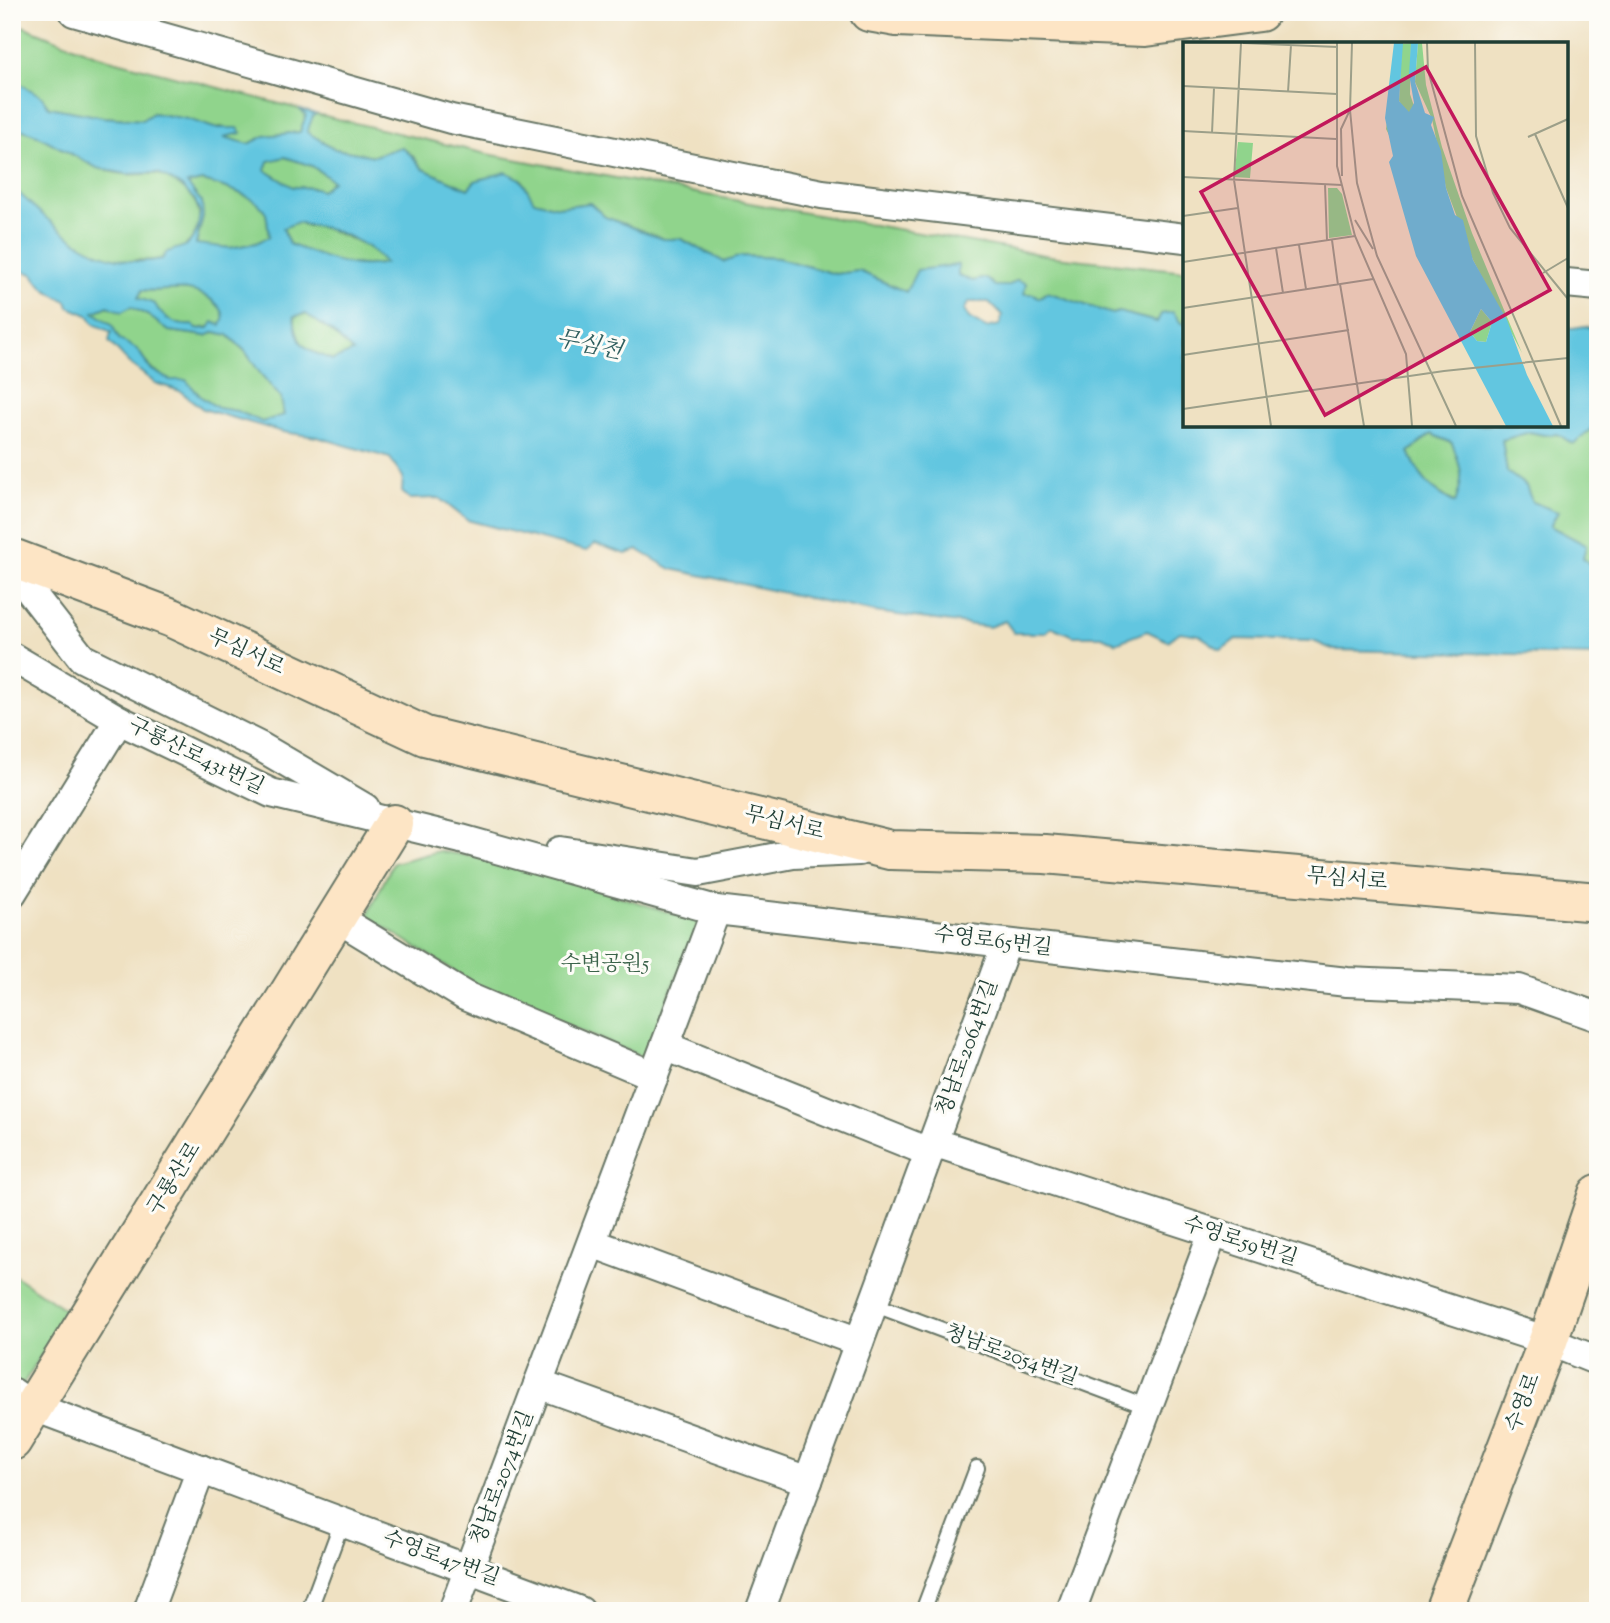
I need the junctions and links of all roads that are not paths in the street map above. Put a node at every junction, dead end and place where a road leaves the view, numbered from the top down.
1 (74, 12) edge
2 (869, 12) edge
3 (1260, 12) edge
4 (1183, 238) edge
5 (1568, 283) edge
6 (1598, 286) edge
7 (12, 558) edge
8 (12, 568) edge
9 (12, 657) edge
10 (119, 720) junction
11 (394, 824) junction
12 (890, 850) junction
13 (12, 893) edge
14 (1598, 902) edge
15 (716, 910) junction
16 (337, 918) junction
17 (1006, 944) junction
18 (1598, 1017) edge
19 (666, 1046) junction
20 (654, 1076) junction
21 (931, 1147) junction
22 (1598, 1194) edge
23 (1213, 1233) junction
24 (592, 1243) junction
25 (873, 1304) junction
26 (1548, 1341) junction
27 (859, 1342) junction
28 (1598, 1361) edge
29 (538, 1384) junction
30 (23, 1399) edge
31 (1148, 1407) junction
32 (12, 1441) edge
33 (977, 1468) dead end
34 (201, 1469) junction
35 (808, 1481) junction
36 (342, 1522) junction
37 (469, 1569) junction
38 (148, 1611) edge
39 (309, 1611) edge
40 (453, 1611) edge
41 (580, 1611) edge
42 (760, 1611) edge
43 (923, 1611) edge
44 (1071, 1611) edge
45 (1444, 1611) edge

1 - 4 street
2 - 3 street
5 - 6 street
7 - 12 street, 무심서로
8 - 11 street
9 - 10 street, 구룡산로431번길
10 - 11 street, 구룡산로431번길
10 - 13 street
11 - 12 street
11 - 15 street, 수영로65번길
11 - 16 street, 구룡산로
12 - 14 street, 무심서로
15 - 17 street, 수영로65번길
15 - 19 street, 청남로2074번길
16 - 20 street
16 - 30 street, 구룡산로
17 - 18 street, 수영로65번길
17 - 21 street, 청남로2064번길
19 - 20 street, 청남로2074번길
19 - 21 street
20 - 24 street, 청남로2074번길
21 - 23 street, 수영로59번길
21 - 25 street, 청남로2064번길
22 - 26 street, 수영로
23 - 26 street, 수영로59번길
23 - 31 street
24 - 27 street
24 - 29 street, 청남로2074번길
25 - 27 street, 청남로2064번길
25 - 31 lane, 청남로2054번길
26 - 28 street, 수영로59번길
26 - 45 street, 수영로
27 - 35 street, 청남로2064번길
29 - 35 street, 청남로2074번길
29 - 37 street, 청남로2074번길
30 - 32 street, 구룡산로
30 - 34 street, 수영로47번길
31 - 44 street
33 - 43 lane
34 - 36 street, 수영로47번길
34 - 38 street
35 - 42 street, 청남로2064번길
36 - 37 street, 수영로47번길
36 - 39 lane
37 - 40 street, 청남로2074번길
37 - 41 street, 수영로47번길

